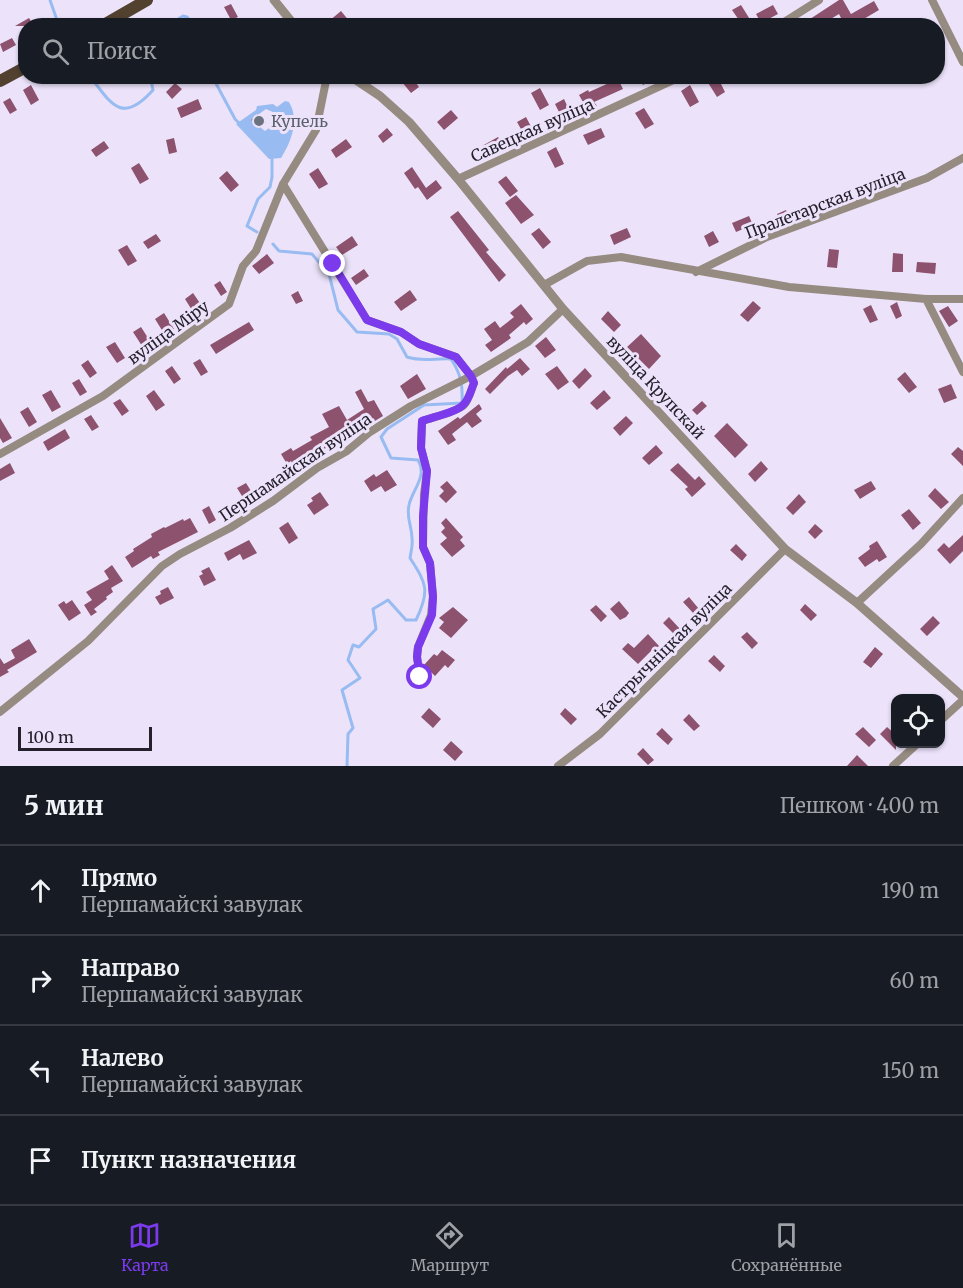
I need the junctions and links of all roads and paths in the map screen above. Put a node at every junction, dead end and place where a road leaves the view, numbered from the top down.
1 (147, 0) edge
2 (274, 0) edge
3 (819, 0) edge
4 (932, 0) edge
5 (116, 18) edge
6 (289, 18) edge
7 (791, 18) edge
8 (941, 18) edge
9 (945, 26) edge
10 (963, 62) edge
11 (18, 71) edge
12 (0, 81) edge
13 (325, 84) edge
14 (362, 84) edge
15 (664, 84) edge
16 (963, 158) edge
17 (458, 178) junction
18 (283, 184) junction
19 (696, 272) junction
20 (544, 285) junction
21 (963, 298) edge
22 (926, 299) junction
23 (563, 309) junction
24 (963, 372) edge
25 (465, 378) junction
26 (0, 454) edge
27 (963, 498) edge
28 (785, 549) junction
29 (857, 603) junction
30 (420, 677) dead end
31 (963, 698) edge
32 (0, 712) edge
33 (945, 716) edge
34 (913, 748) edge
35 (558, 766) edge
36 (893, 766) edge

1 - 5 main road
2 - 6 street
3 - 7 street
4 - 8 street
9 - 10 street
11 - 12 main road
13 - 18 street, вуліца Міру
14 - 17 street, вуліца Крупскай
15 - 17 street, Савецкая вуліца
16 - 19 street, Пралетарская вуліца
17 - 20 street, вуліца Крупскай
18 - 25 street
18 - 26 street, вуліца Міру
19 - 20 street
19 - 22 street
20 - 23 street, вуліца Крупскай
21 - 22 street
22 - 24 street
23 - 25 street, Першамайская вуліца
23 - 28 street, вуліца Крупскай
25 - 30 street
25 - 32 street, Першамайская вуліца
27 - 29 street
28 - 29 street, вуліца Крупскай
28 - 35 street, Кастрычніцкая вуліца
29 - 31 street, вуліца Крупскай
31 - 33 street
34 - 36 street

